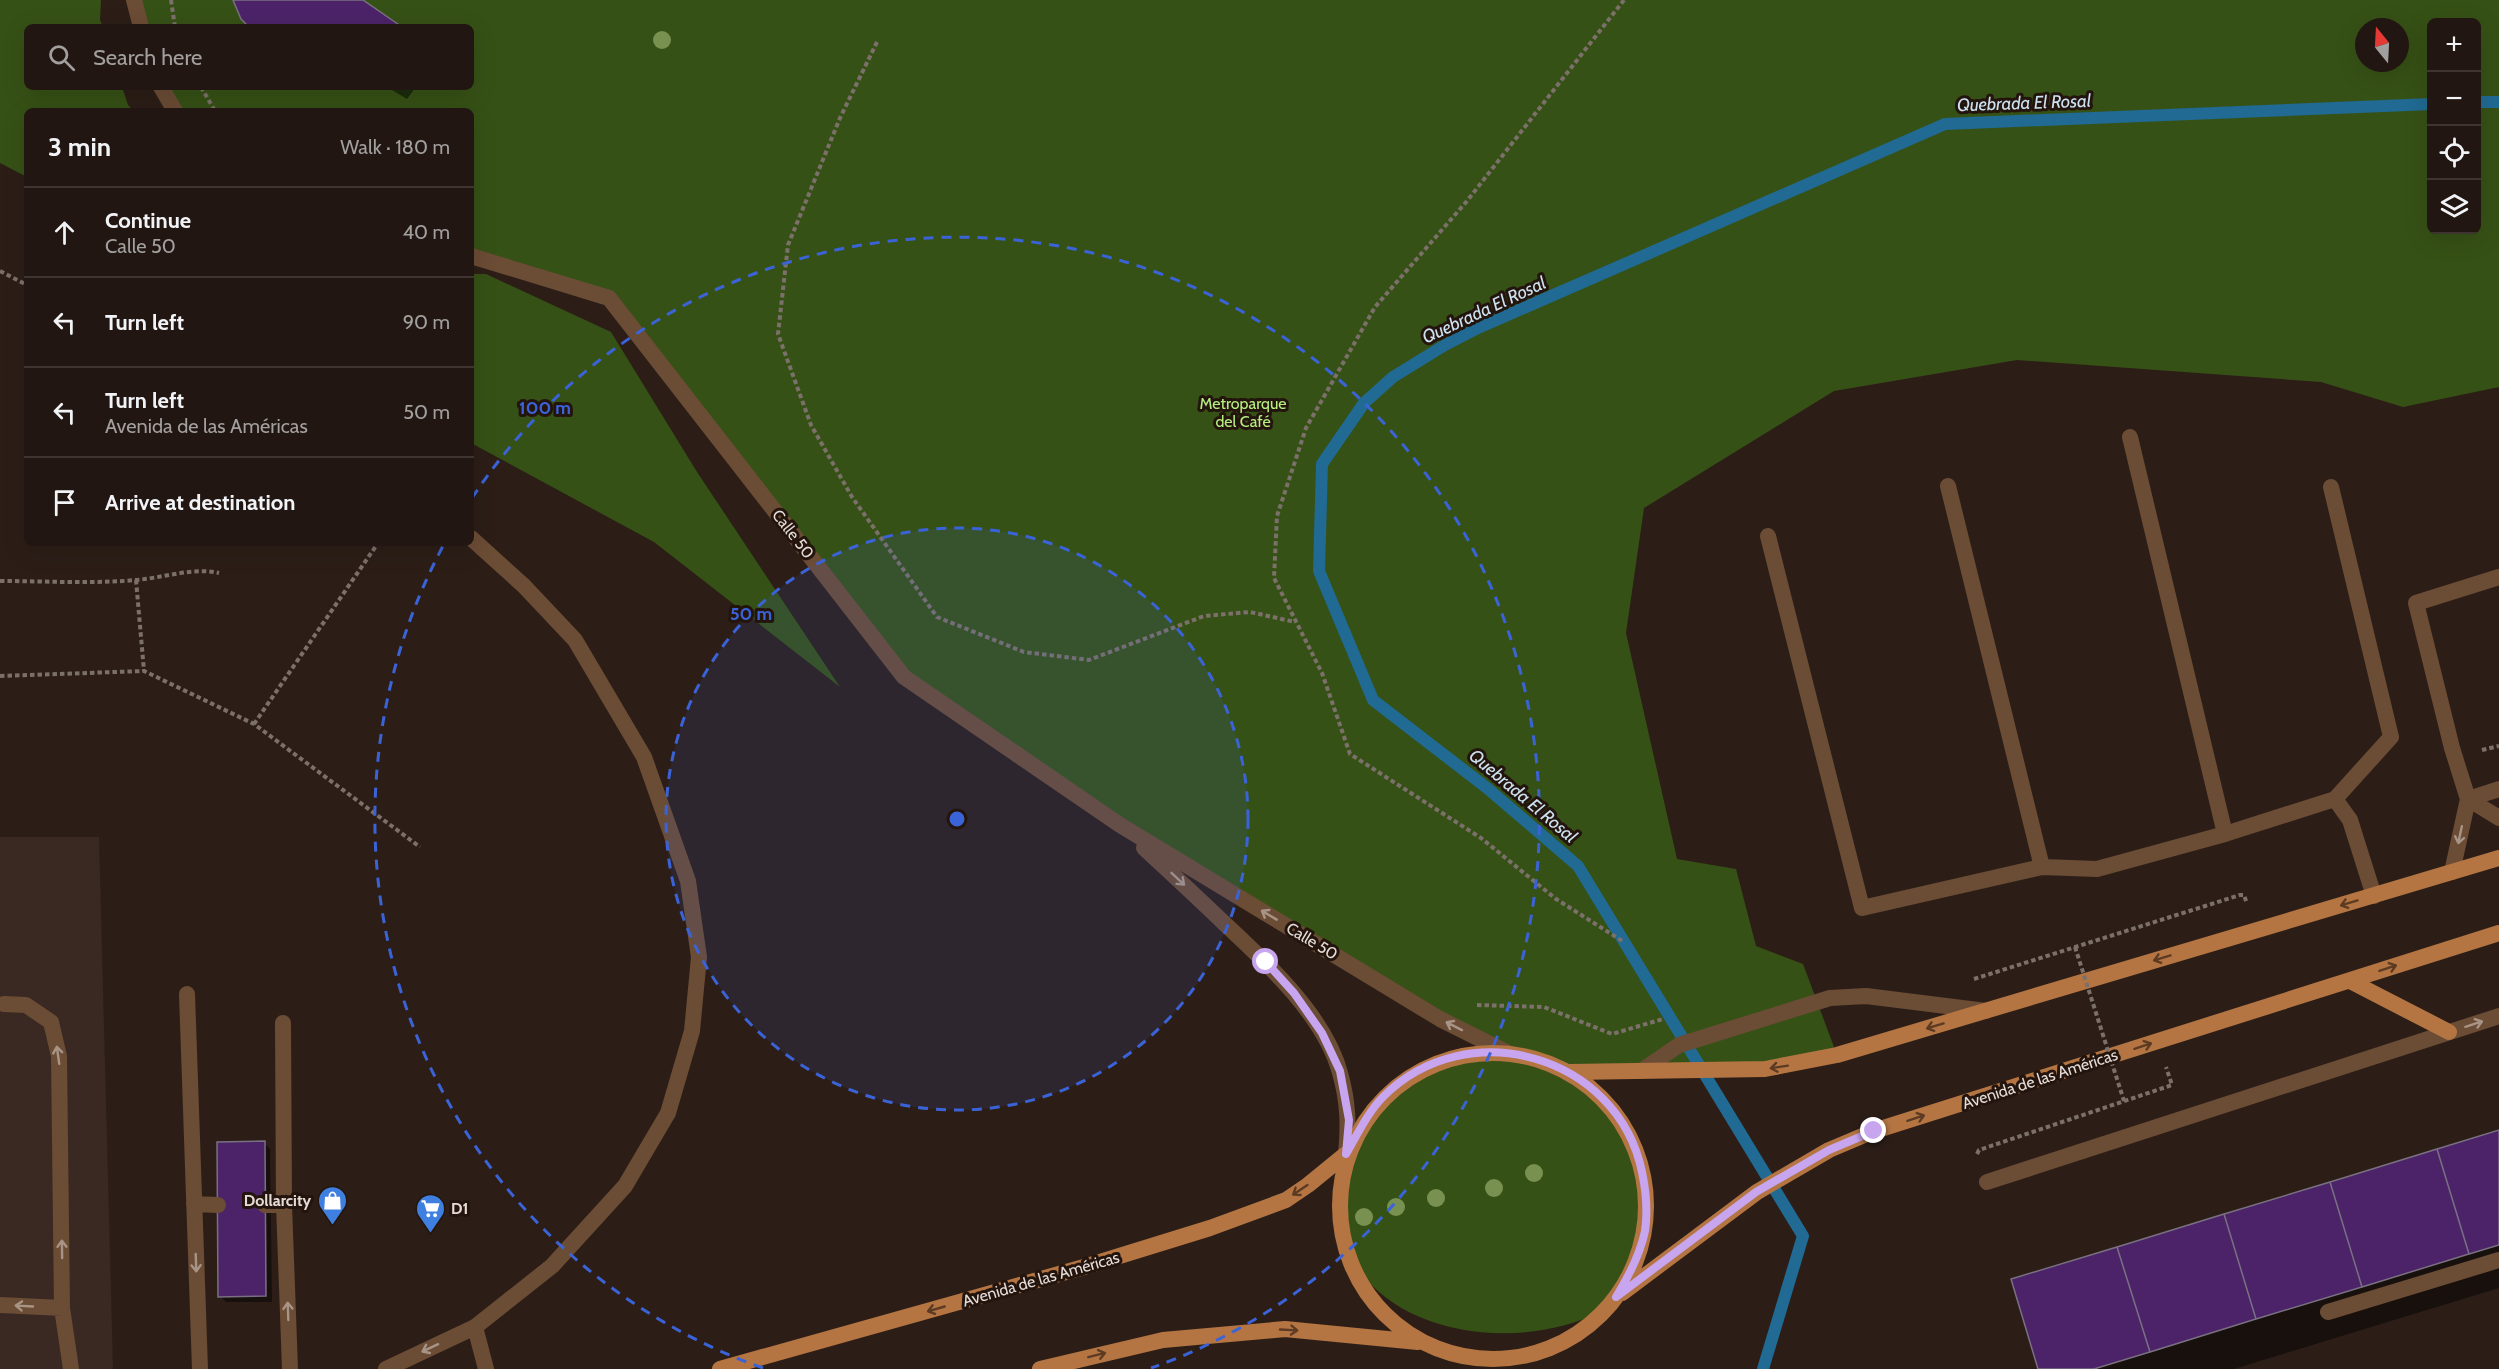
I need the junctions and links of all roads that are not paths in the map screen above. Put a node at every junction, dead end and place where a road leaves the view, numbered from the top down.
1 (135, 0) edge
2 (140, 24) edge
3 (163, 90) edge
4 (173, 108) edge
5 (474, 257) edge
6 (2130, 437) dead end
7 (1948, 486) dead end
8 (2331, 487) dead end
9 (1768, 536) dead end
10 (474, 541) edge
11 (2499, 576) edge
12 (2499, 789) edge
13 (2335, 799) junction
14 (2468, 799) junction
15 (2499, 818) edge
16 (1120, 825) junction
17 (2225, 834) junction
18 (2499, 858) edge
19 (2042, 867) junction
20 (2452, 872) junction
21 (2374, 896) junction
22 (2499, 933) edge
23 (2350, 981) junction
24 (187, 994) dead end
25 (4, 1004) dead end
26 (1986, 1011) junction
27 (2499, 1016) edge
28 (283, 1023) dead end
29 (2449, 1032) junction
30 (1506, 1052) junction
31 (1641, 1071) junction
32 (1570, 1072) junction
33 (1346, 1154) junction
34 (1987, 1182) dead end
35 (194, 1204) junction
36 (218, 1205) dead end
37 (265, 1205) dead end
38 (284, 1205) junction
39 (2499, 1260) edge
40 (1616, 1297) junction
41 (0, 1305) edge
42 (63, 1308) junction
43 (2328, 1312) dead end
44 (475, 1327) junction
45 (1423, 1342) junction
46 (71, 1369) edge
47 (200, 1369) edge
48 (290, 1369) edge
49 (386, 1369) edge
50 (486, 1369) edge
51 (720, 1369) edge
52 (1040, 1369) edge

1 - 2 street
3 - 4 street
5 - 16 street, Calle 50
6 - 17 street
7 - 19 street
8 - 13 street
9 - 19 street
10 - 44 street
11 - 14 street
12 - 14 street
13 - 17 street
13 - 21 street
14 - 15 street
14 -> 20 street
30 -> 16 street, Calle 50
16 -> 33 street, Calle 50
17 - 19 street
18 - 20 main road
20 - 21 main road
21 -> 26 main road
23 -> 22 main road, Avenida de las Américas
23 - 29 main road
40 -> 23 main road, Avenida de las Américas
24 - 35 street
42 -> 25 street
26 -> 31 main road
26 - 31 street
29 -> 27 street
28 - 38 street
29 - 34 street
30 - 32 main road
30 - 33 main road
31 - 32 main road
32 - 40 main road
33 - 45 main road
33 -> 51 main road, Avenida de las Américas
35 - 36 street
35 -> 47 street
37 - 38 street
48 -> 38 street
39 - 43 street
40 - 45 main road
42 -> 41 street
42 - 46 street
44 -> 49 street
44 - 50 street
52 -> 45 main road

